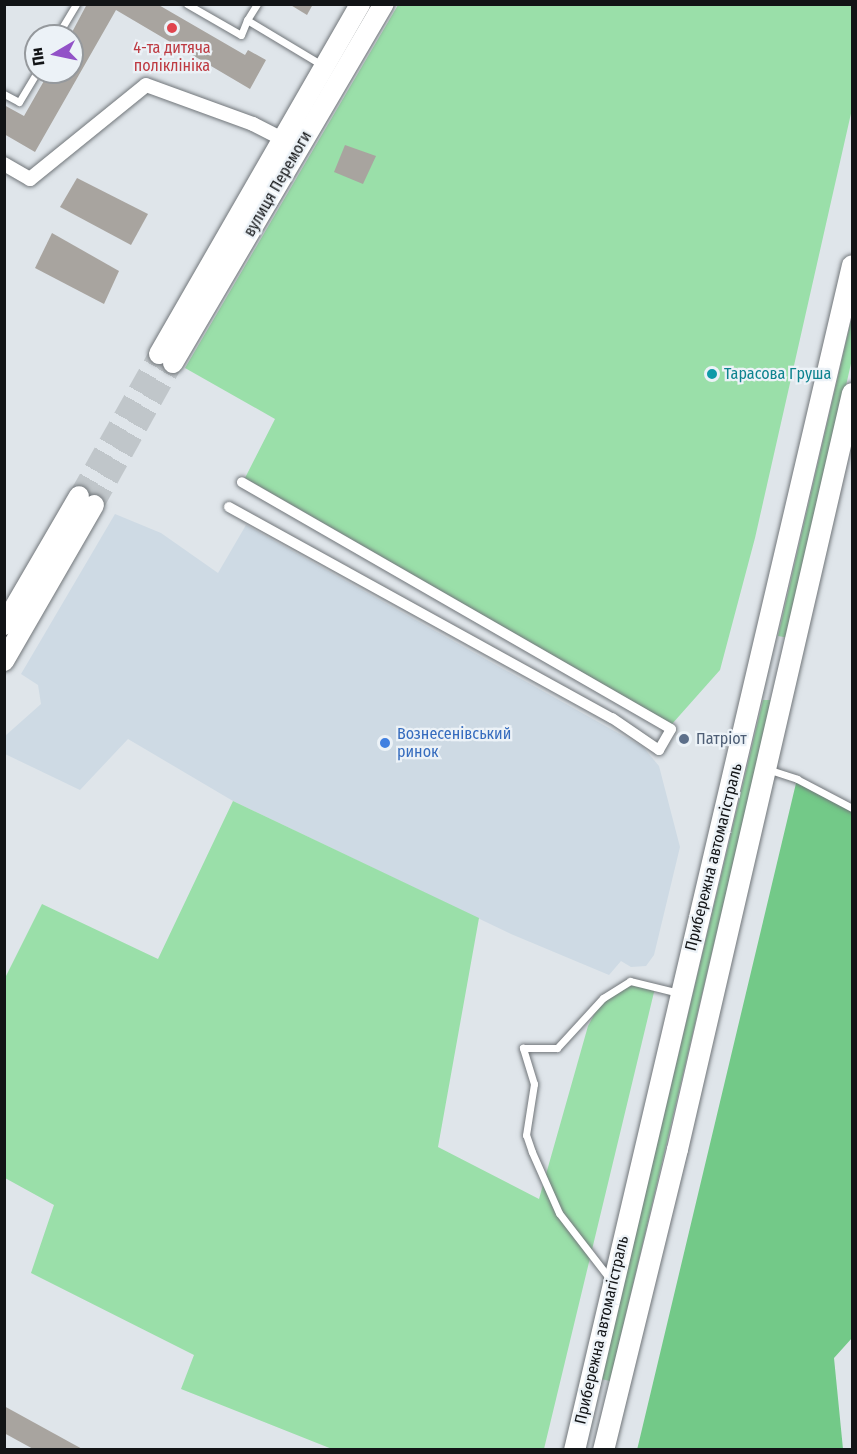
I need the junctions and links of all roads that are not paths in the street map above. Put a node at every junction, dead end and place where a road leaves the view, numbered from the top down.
1 (76, 4) edge
2 (187, 4) edge
3 (256, 4) edge
4 (360, 4) edge
5 (384, 4) edge
6 (248, 20) junction
7 (64, 24) edge
8 (324, 66) junction
9 (29, 84) edge
10 (4, 94) edge
11 (304, 120) junction
12 (290, 145) junction
13 (4, 164) edge
14 (852, 265) edge
15 (166, 358) tunnel mouth
16 (852, 393) edge
17 (243, 482) dead end
18 (230, 507) dead end
19 (4, 625) edge
20 (769, 626) junction
21 (794, 643) junction
22 (4, 660) edge
23 (782, 693) junction
24 (751, 702) junction
25 (764, 768) junction
26 (852, 808) edge
27 (681, 994) junction
28 (613, 1282) junction
29 (591, 1375) junction
30 (616, 1386) junction
31 (582, 1411) junction
32 (612, 1411) junction
33 (574, 1449) edge
34 (603, 1449) edge

1 - 7 lane
2 - 6 lane
3 - 6 lane
4 - 8 main road, вулиця Перемоги
5 - 11 main road, вулиця Перемоги
6 - 8 lane
8 - 11 main road, вулиця Перемоги
9 - 10 lane
11 - 12 main road, вулиця Перемоги
12 - 13 street
12 - 15 main road, вулиця Перемоги
14 - 20 main road, Прибережна автомагістраль
16 - 21 main road, Прибережна автомагістраль
17 - 18 street
19 - 22 main road
20 - 21 main road
20 - 24 main road, Прибережна автомагістраль
21 - 23 main road, Прибережна автомагістраль
23 - 24 main road
23 - 25 main road, Прибережна автомагістраль
24 - 27 main road, Прибережна автомагістраль
25 - 26 lane
25 - 30 main road, Прибережна автомагістраль
27 - 28 main road, Прибережна автомагістраль
27 - 28 lane
28 - 29 main road, Прибережна автомагістраль
29 - 30 main road
29 - 31 main road, Прибережна автомагістраль
30 - 32 main road, Прибережна автомагістраль
31 - 32 main road
31 - 33 main road, Прибережна автомагістраль
32 - 34 main road, Прибережна автомагістраль

